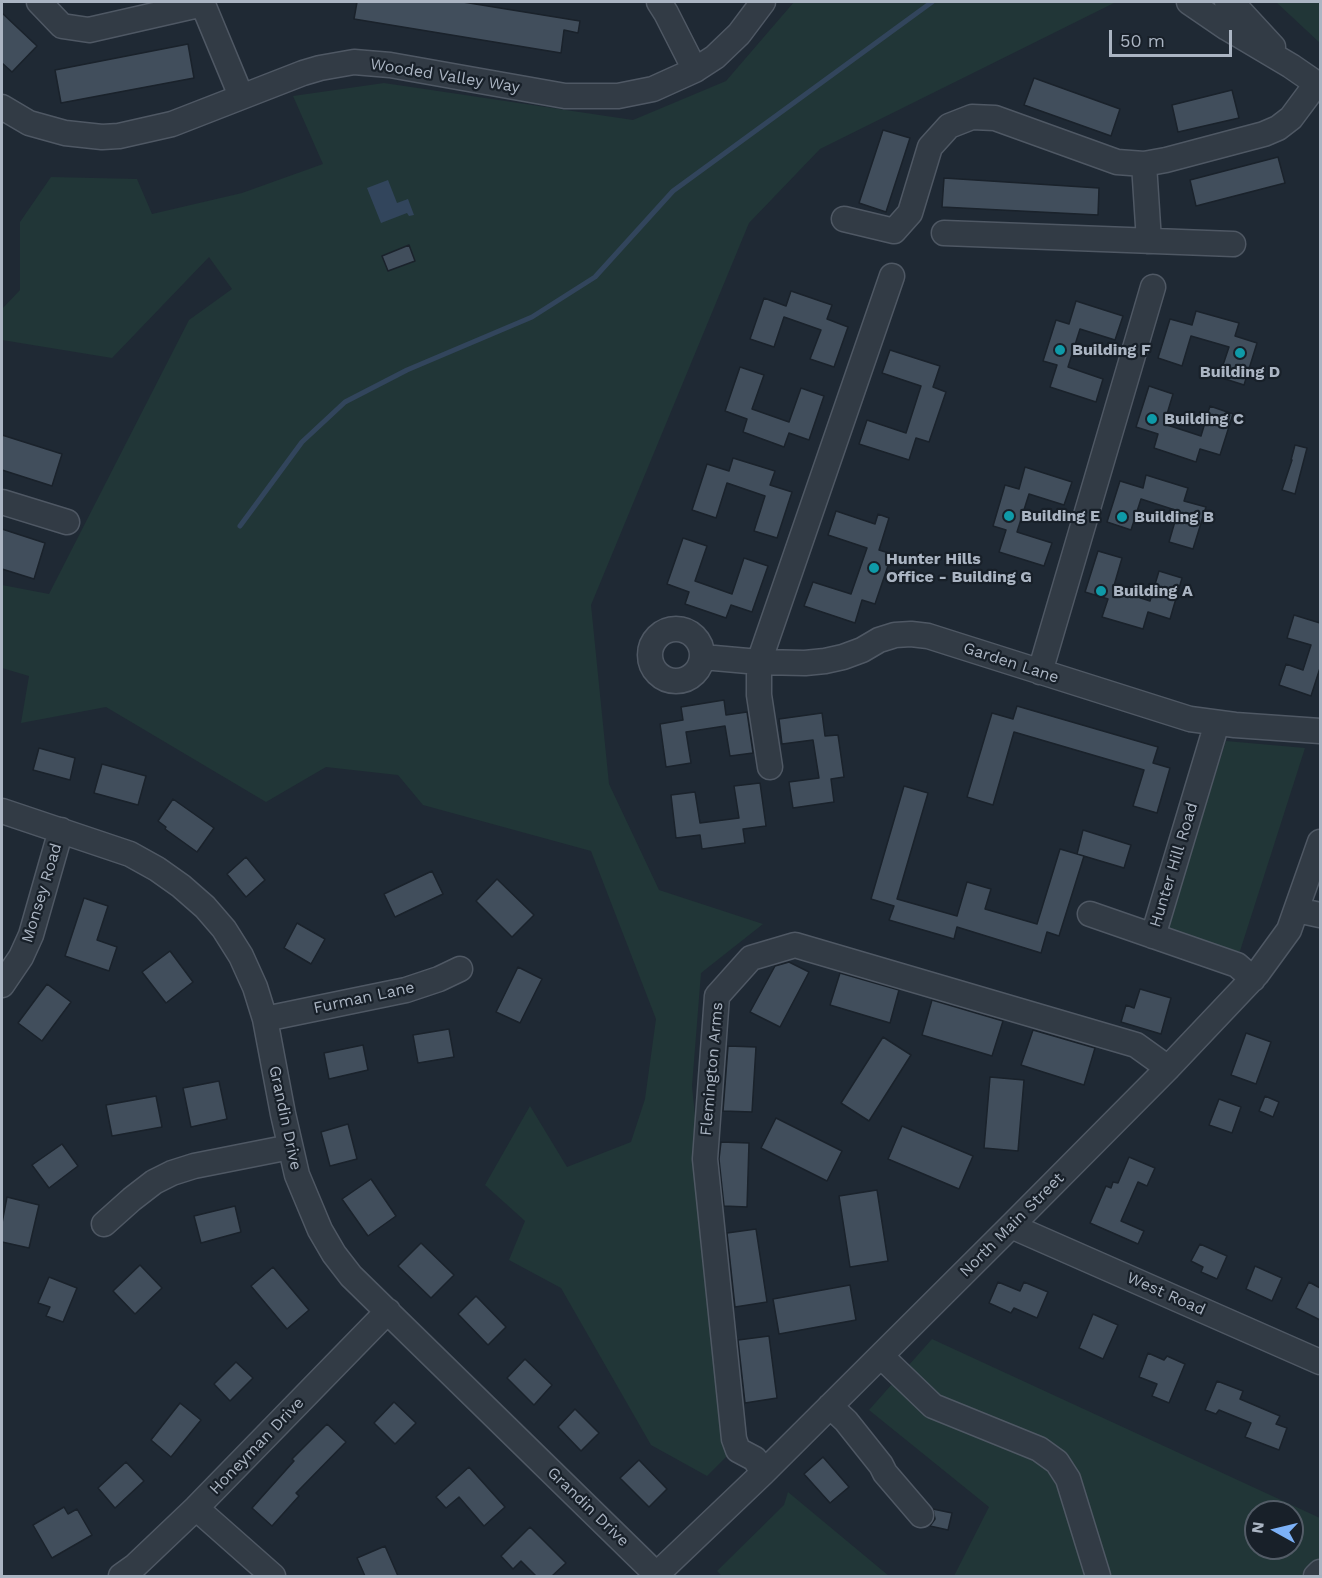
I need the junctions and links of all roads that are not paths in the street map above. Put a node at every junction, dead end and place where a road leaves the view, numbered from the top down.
1 (39, 2) edge
2 (658, 2) edge
3 (763, 2) edge
4 (1189, 2) edge
5 (1227, 2) edge
6 (202, 3) edge
7 (1291, 66) junction
8 (695, 70) junction
9 (1319, 85) edge
10 (242, 96) junction
11 (2, 107) edge
12 (1144, 164) junction
13 (844, 219) dead end
14 (944, 233) dead end
15 (1149, 241) junction
16 (1233, 244) dead end
17 (892, 276) dead end
18 (1153, 287) dead end
19 (2, 502) edge
20 (67, 522) dead end
21 (703, 657) dead end
22 (759, 662) junction
23 (1040, 672) junction
24 (1217, 723) junction
25 (1320, 731) edge
26 (770, 767) dead end
27 (2, 811) edge
28 (62, 830) junction
29 (1320, 842) edge
30 (1309, 913) edge
31 (1090, 914) dead end
32 (1153, 936) junction
33 (460, 969) dead end
34 (1253, 978) junction
35 (2, 985) edge
36 (266, 1019) junction
37 (1168, 1068) junction
38 (290, 1147) junction
39 (104, 1224) dead end
40 (1011, 1226) junction
41 (388, 1311) junction
42 (881, 1356) junction
43 (1320, 1362) edge
44 (830, 1406) junction
45 (763, 1473) junction
46 (196, 1508) junction
47 (921, 1515) dead end
48 (1320, 1572) edge
49 (121, 1576) edge
50 (273, 1576) edge
51 (656, 1576) edge
52 (1098, 1576) edge
53 (1316, 1576) edge

1 - 6 street
2 - 8 street
3 - 8 street, Wooded Valley Way
4 - 7 street
5 - 7 street
6 - 10 street
7 - 9 street
8 - 10 street, Wooded Valley Way
9 - 12 street
10 - 11 street, Wooded Valley Way
12 - 13 street
12 - 15 street
14 - 15 street
15 - 16 street
17 - 22 street
18 - 23 street
19 - 20 street
21 - 22 street, Garden Lane
22 - 23 street, Garden Lane
22 - 26 street
23 - 24 street, Garden Lane
24 - 25 street, Garden Lane
24 - 32 street, Hunter Hill Road
27 - 28 street, Grandin Drive
28 - 35 street, Monsey Road
28 - 36 street, Grandin Drive
29 - 30 street, North Main Street
30 - 34 street, North Main Street
31 - 32 street
32 - 34 street, Hunter Hill Road
33 - 36 street, Furman Lane
34 - 37 street, North Main Street
36 - 38 street, Grandin Drive
37 - 40 street, North Main Street
37 - 45 street, Flemington Arms
38 - 39 street
38 - 41 street, Grandin Drive
40 - 42 street, North Main Street
40 - 43 street, West Road
41 - 46 street, Honeyman Drive
41 - 51 street, Grandin Drive
42 - 44 street, North Main Street
42 - 52 street
44 - 45 street, North Main Street
44 - 47 street
45 - 51 street, North Main Street
46 - 49 street, Honeyman Drive
46 - 50 street
48 - 53 street

